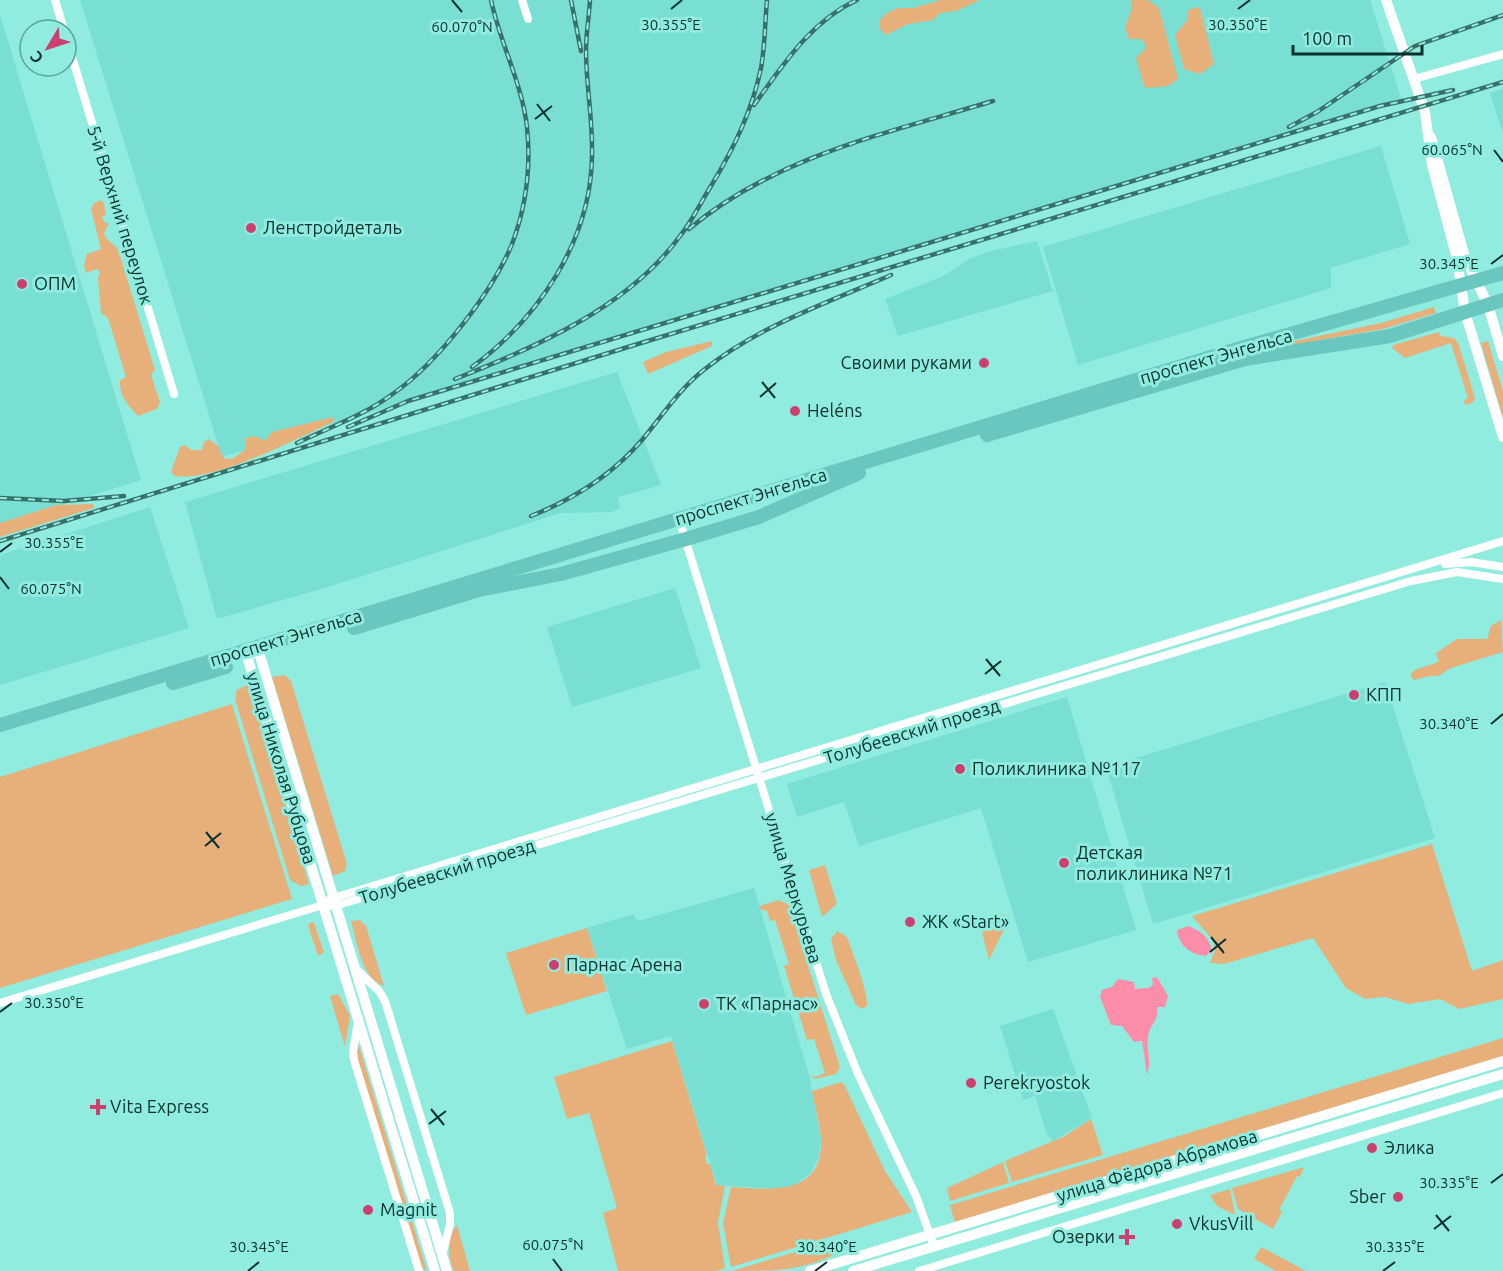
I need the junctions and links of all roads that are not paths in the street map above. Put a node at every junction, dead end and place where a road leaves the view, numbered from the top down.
1 (55, 0) edge
2 (522, 0) edge
3 (1386, 0) edge
4 (60, 18) edge
5 (528, 19) dead end
6 (1503, 54) edge
7 (78, 77) edge
8 (1414, 79) junction
9 (1503, 273) edge
10 (1468, 283) junction
11 (1503, 300) edge
12 (1488, 304) junction
13 (1465, 312) junction
14 (1503, 356) edge
15 (174, 394) dead end
16 (1503, 437) edge
17 (679, 519) junction
18 (686, 539) junction
19 (1503, 541) edge
20 (1503, 567) edge
21 (1424, 568) junction
22 (1503, 579) edge
23 (253, 655) junction
24 (0, 725) edge
25 (0, 735) edge
26 (758, 773) junction
27 (334, 902) junction
28 (323, 905) junction
29 (354, 967) junction
30 (0, 1003) edge
31 (358, 1020) junction
32 (1503, 1061) edge
33 (1503, 1074) edge
34 (1503, 1093) edge
35 (930, 1235) junction
36 (934, 1246) junction
37 (442, 1256) junction
38 (419, 1271) edge
39 (435, 1271) edge
40 (447, 1271) edge
41 (810, 1271) edge
42 (853, 1271) edge
43 (919, 1271) edge

1 - 4 street
2 - 5 street
3 - 8 street
6 - 8 street
7 - 15 street, 5-й Верхний переулок
8 - 10 street
9 - 10 main road, проспект Энгельса
10 - 12 street
10 - 13 street
10 - 17 main road, проспект Энгельса
11 - 12 main road, проспект Энгельса
12 - 13 main road, проспект Энгельса
12 - 14 street
13 - 16 street
13 - 18 main road, проспект Энгельса
17 - 18 street, улица Меркурьева
17 - 23 main road, проспект Энгельса
18 - 23 main road, проспект Энгельса
18 - 26 street, улица Меркурьева
19 - 21 street, Толубеевский проезд
20 - 21 street, Толубеевский проезд
21 - 26 street, Толубеевский проезд
22 - 26 street, Толубеевский проезд
23 - 24 main road, проспект Энгельса
23 - 25 main road, проспект Энгельса
23 - 27 street, улица Николая Рубцова
23 - 28 street, улица Николая Рубцова
26 - 27 street, Толубеевский проезд
26 - 35 street, улица Меркурьева
27 - 28 street, Толубеевский проезд
27 - 29 street, улица Николая Рубцова
28 - 30 street, Толубеевский проезд
28 - 31 street, улица Николая Рубцова
29 - 37 street, улица Николая Рубцова
29 - 37 street
31 - 38 street
31 - 39 street, улица Николая Рубцова
32 - 35 street, улица Фёдора Абрамова
33 - 36 street, улица Фёдора Абрамова
34 - 43 street
35 - 36 street, улица Меркурьева
35 - 41 street, улица Фёдора Абрамова
36 - 42 street, улица Фёдора Абрамова
37 - 40 street, улица Николая Рубцова

